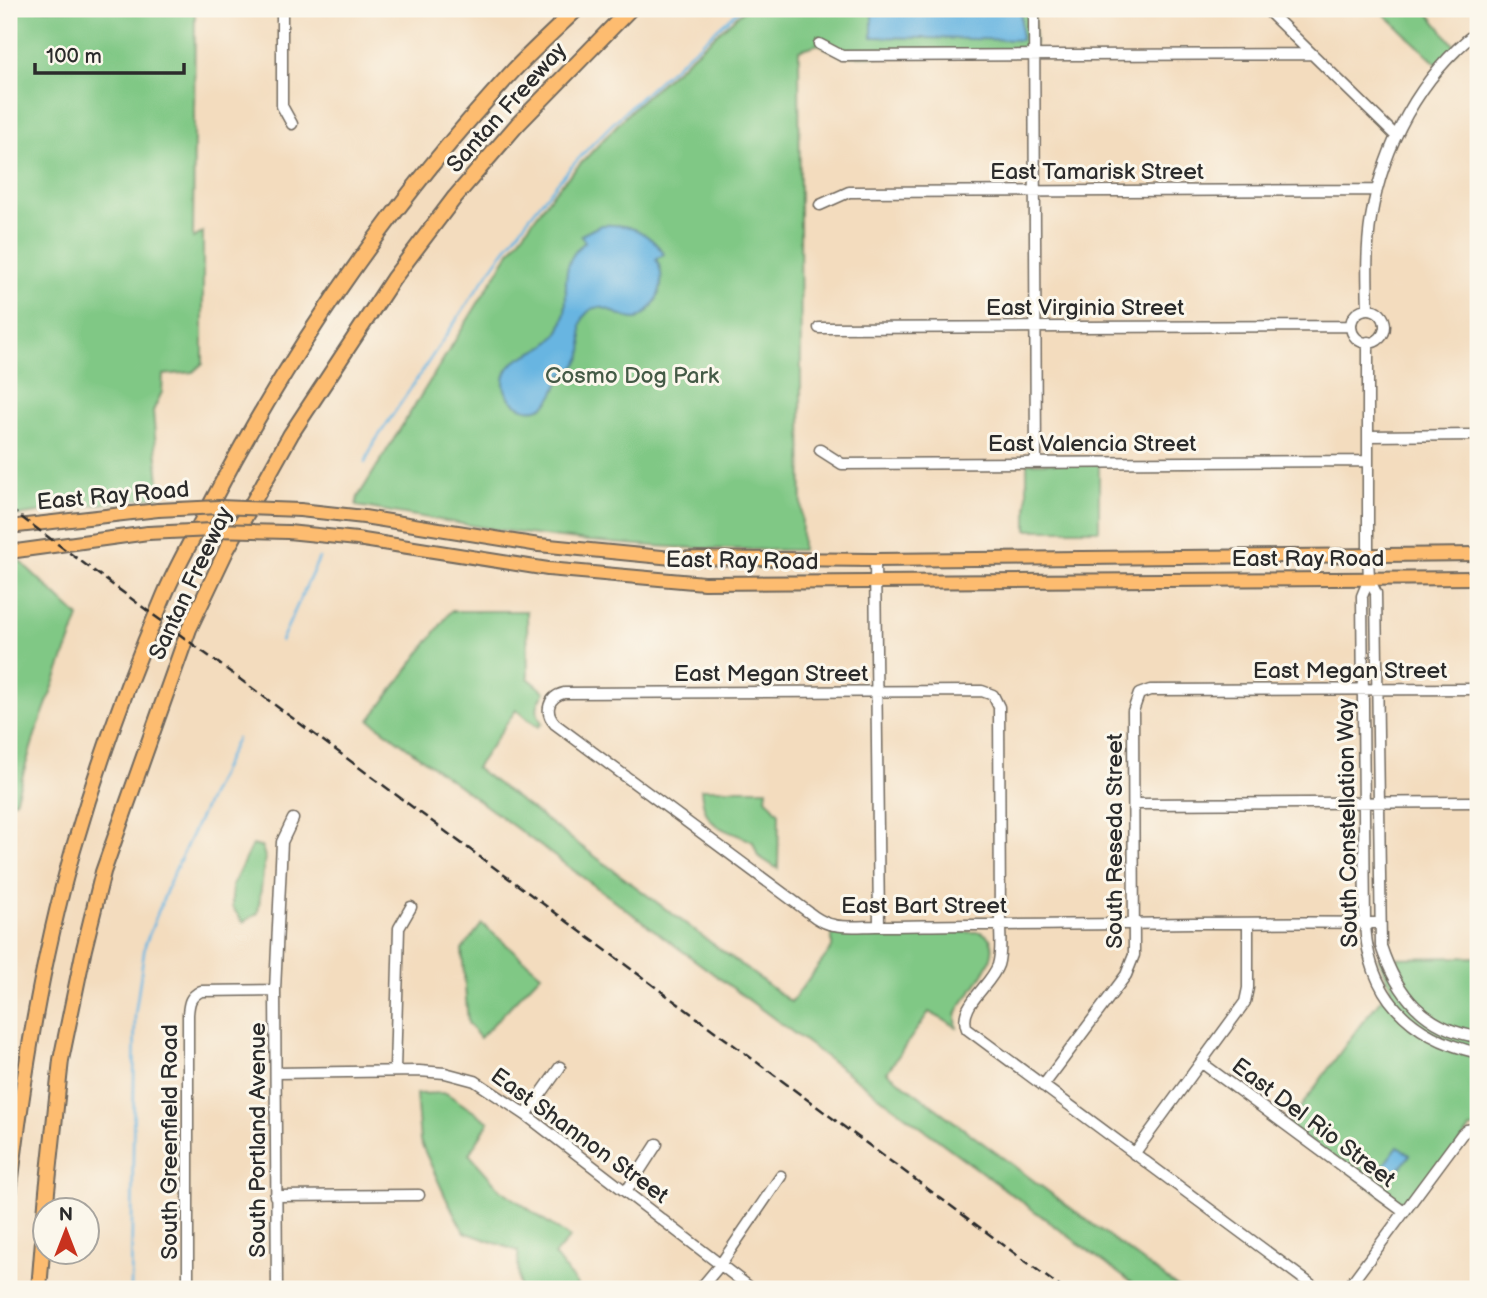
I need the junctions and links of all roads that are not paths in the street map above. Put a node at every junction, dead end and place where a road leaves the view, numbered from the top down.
1 (282, 9) edge
2 (577, 9) edge
3 (630, 9) edge
4 (1034, 9) edge
5 (1266, 9) edge
6 (1478, 31) edge
7 (819, 44) dead end
8 (1311, 54) junction
9 (1035, 55) junction
10 (292, 124) dead end
11 (1396, 135) junction
12 (1377, 190) junction
13 (1035, 191) junction
14 (820, 205) dead end
15 (1368, 309) junction
16 (1351, 326) junction
17 (1035, 327) junction
18 (818, 328) dead end
19 (1368, 342) junction
20 (1478, 435) edge
21 (1368, 436) junction
22 (820, 450) dead end
23 (1368, 461) junction
24 (1036, 463) junction
25 (9, 527) edge
26 (9, 552) edge
27 (1478, 554) edge
28 (875, 559) junction
29 (1369, 567) junction
30 (1478, 578) edge
31 (875, 582) junction
32 (1363, 689) junction
33 (1378, 689) junction
34 (1478, 689) edge
35 (878, 691) junction
36 (1139, 695) joint
37 (549, 705) joint
38 (1478, 802) edge
39 (1364, 803) junction
40 (1380, 803) junction
41 (1134, 804) junction
42 (293, 819) dead end
43 (411, 907) dead end
44 (1365, 923) junction
45 (1380, 923) junction
46 (1248, 924) junction
47 (1000, 925) junction
48 (1135, 925) junction
49 (879, 926) junction
50 (275, 990) junction
51 (1478, 1037) edge
52 (1478, 1053) edge
53 (1202, 1063) junction
54 (560, 1067) dead end
55 (396, 1070) junction
56 (276, 1073) junction
57 (1043, 1086) junction
58 (526, 1115) junction
59 (1475, 1128) edge
60 (657, 1144) dead end
61 (1134, 1154) junction
62 (781, 1176) dead end
63 (626, 1192) junction
64 (9, 1194) edge
65 (419, 1195) dead end
66 (275, 1196) junction
67 (1404, 1212) junction
68 (720, 1265) junction
69 (39, 1289) edge
70 (188, 1289) edge
71 (277, 1289) edge
72 (700, 1289) edge
73 (752, 1289) edge
74 (1317, 1289) edge
75 (1347, 1289) edge

1 - 10 street
2 - 64 highway, Santan Freeway
3 - 69 highway, Santan Freeway
4 - 9 street
5 - 8 street
6 - 11 street
7 - 9 street
8 - 9 street
8 - 11 street
9 - 13 street
11 - 12 street
12 - 13 street, East Tamarisk Street
12 - 15 street
13 - 14 street, East Tamarisk Street
13 - 17 street
15 - 16 street
15 - 19 street
16 - 17 street, East Virginia Street
16 - 19 street
17 - 18 street, East Virginia Street
17 - 24 street
19 - 21 street
20 - 21 street
21 - 23 street
22 - 24 street, East Valencia Street
23 - 24 street, East Valencia Street
23 - 29 street
25 - 28 main road, East Ray Road, bridge
26 - 31 main road, East Ray Road, bridge
27 - 29 main road, East Ray Road
28 - 29 main road, East Ray Road
28 - 31 street
29 - 30 main road, East Ray Road
29 - 31 main road, East Ray Road
29 - 32 street, South Constellation Way
29 - 33 street, South Constellation Way
31 - 35 street
32 - 33 street, East Megan Street
32 - 36 street, East Megan Street
32 - 39 street, South Constellation Way
33 - 34 street, East Megan Street
33 - 40 street, South Constellation Way
35 - 37 street, East Megan Street
35 - 47 street, East Megan Street
35 - 49 street
36 - 41 street, South Reseda Street
37 - 49 street, East Bart Street
38 - 40 street
39 - 40 street
39 - 41 street
39 - 44 street, South Constellation Way
40 - 45 street, South Constellation Way
41 - 48 street, South Reseda Street
42 - 50 street, South Portland Avenue
43 - 55 street
44 - 45 street, East Bart Street
44 - 46 street, East Bart Street
44 - 52 street, South Constellation Way
45 - 51 street, South Constellation Way
46 - 48 street, East Bart Street
46 - 53 street
47 - 48 street, East Bart Street
47 - 49 street, East Bart Street
47 - 57 street
48 - 57 street, South Reseda Street
50 - 56 street, South Portland Avenue
50 - 70 street, South Greenfield Road
53 - 61 street
53 - 67 street, East Del Rio Street
54 - 58 street
55 - 56 street, East Shannon Street
55 - 58 street, East Shannon Street
56 - 66 street, South Portland Avenue
57 - 61 street
58 - 63 street, East Shannon Street
59 - 67 street
60 - 63 street
61 - 74 street
62 - 68 street
63 - 68 street, East Shannon Street
65 - 66 street
66 - 71 street, South Portland Avenue
67 - 75 street
68 - 72 street
68 - 73 street, East Shannon Street

